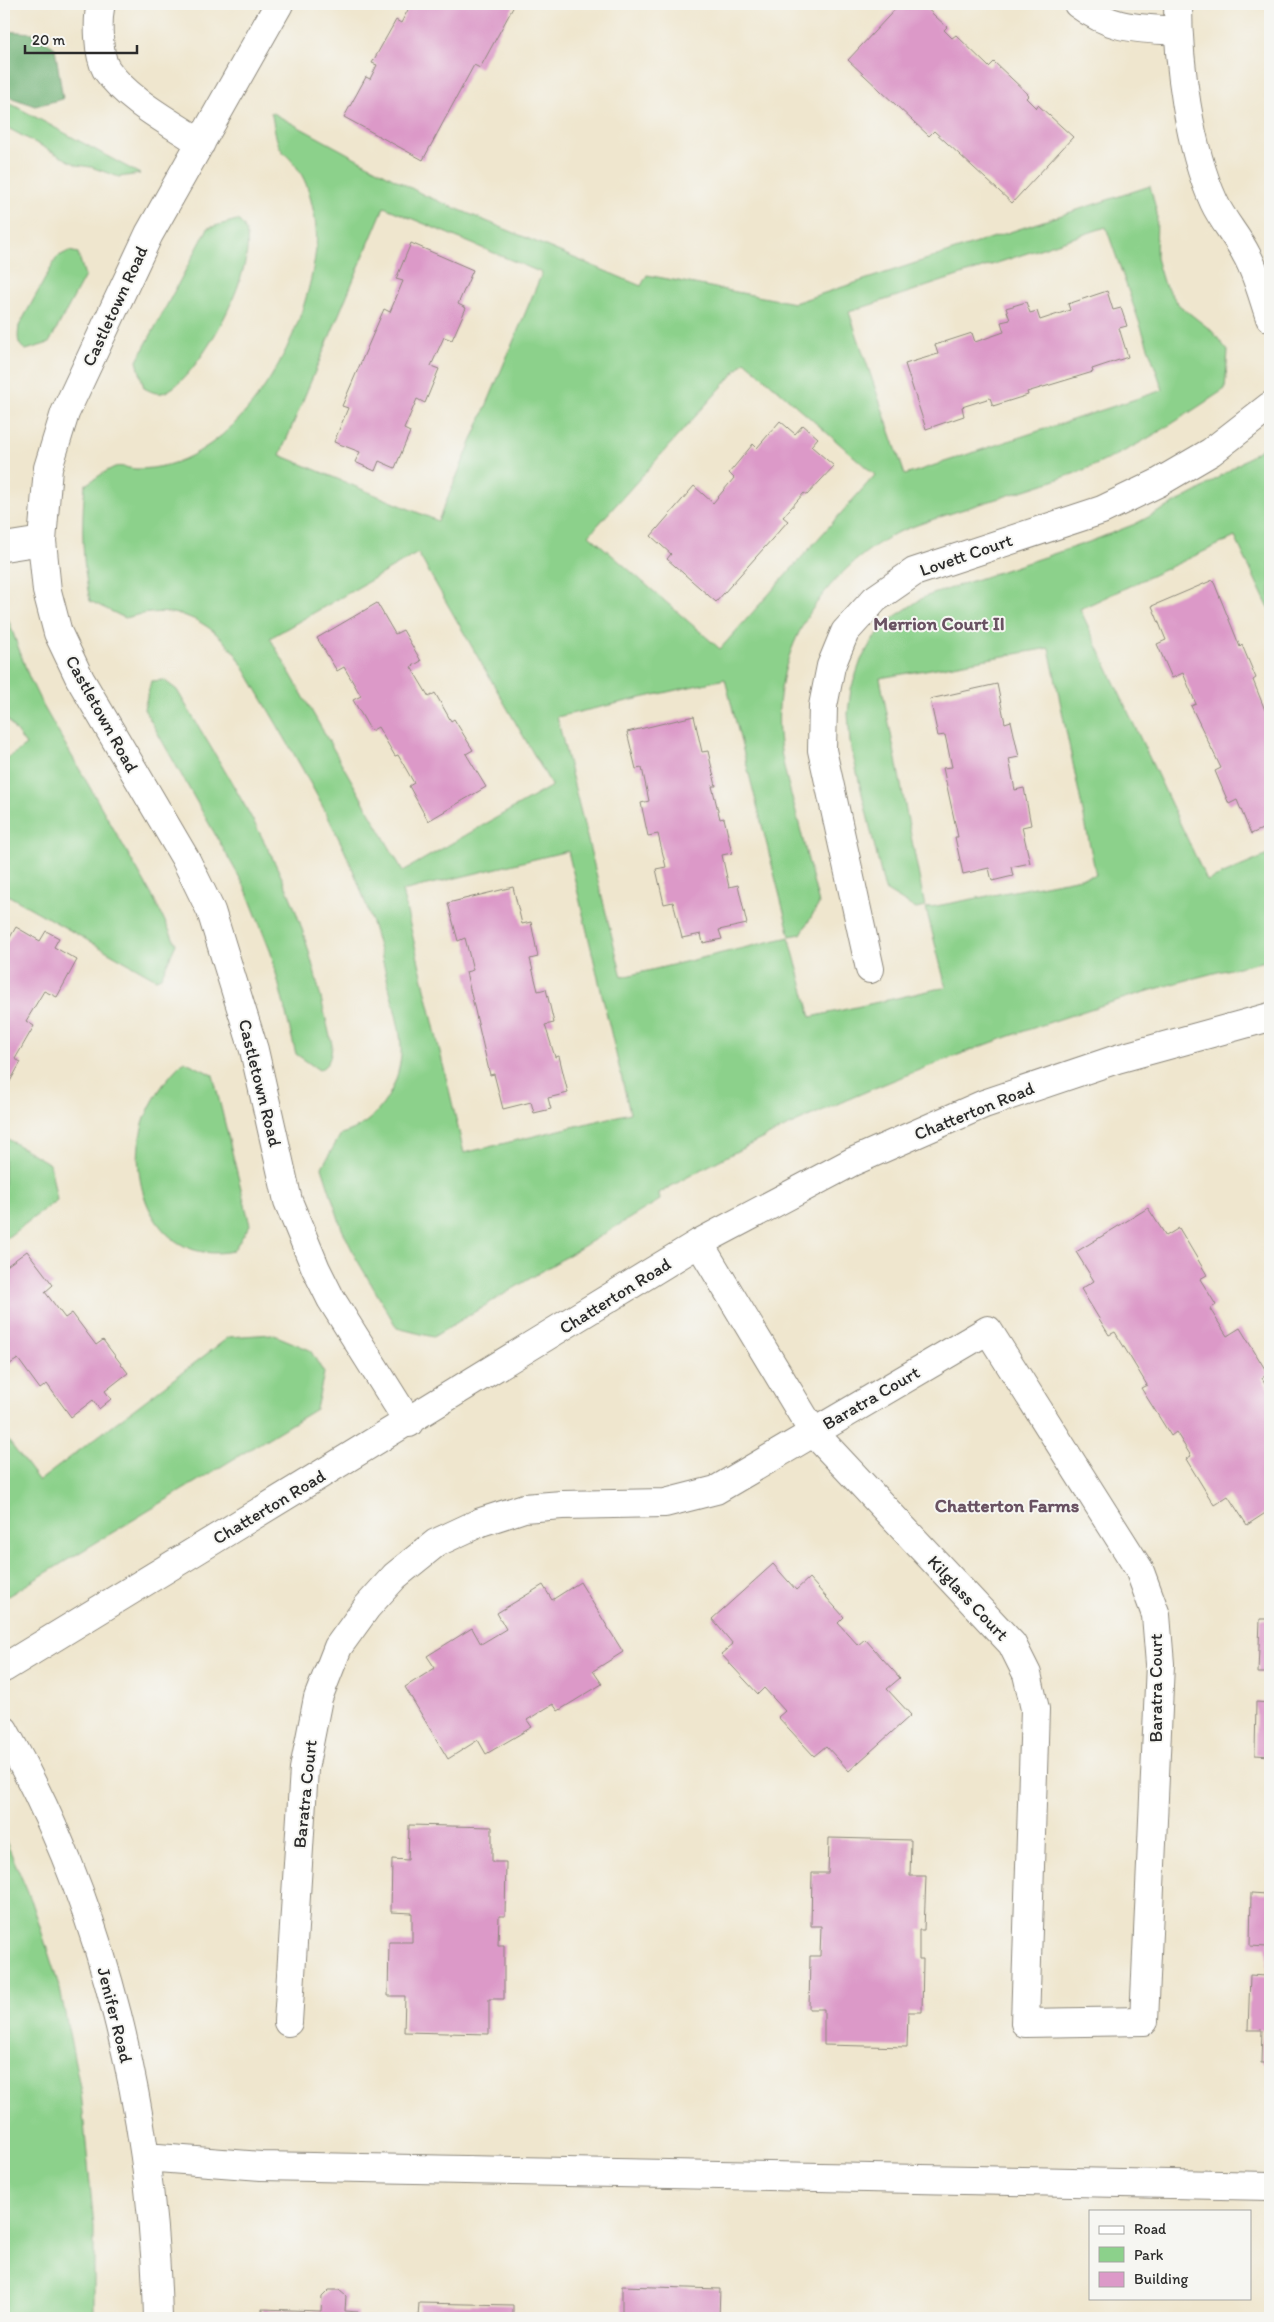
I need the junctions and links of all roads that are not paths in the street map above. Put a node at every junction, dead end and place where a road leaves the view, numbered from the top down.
1 (101, 4) edge
2 (279, 4) edge
3 (1078, 4) edge
4 (1178, 4) edge
5 (1178, 31) junction
6 (201, 142) junction
7 (1270, 318) edge
8 (1270, 406) edge
9 (42, 541) junction
10 (4, 547) edge
11 (870, 969) dead end
12 (1270, 1017) edge
13 (699, 1243) junction
14 (409, 1422) junction
15 (813, 1432) junction
16 (4, 1668) edge
17 (4, 1730) edge
18 (288, 2022) dead end
19 (1025, 2023) joint
20 (145, 2158) junction
21 (1270, 2186) edge
22 (158, 2318) edge

1 - 6 street
2 - 6 street, Castletown Road
3 - 5 street
4 - 5 street
5 - 7 street
6 - 9 street, Castletown Road
8 - 11 street, Lovett Court
9 - 10 street
9 - 14 street, Castletown Road
12 - 13 street, Chatterton Road
13 - 14 street, Chatterton Road
13 - 15 street, Kilglass Court
14 - 16 street, Chatterton Road
15 - 18 street, Baratra Court
15 - 19 street, Kilglass Court
15 - 19 street, Baratra Court
17 - 20 street, Jenifer Road
20 - 21 street
20 - 22 street, Jenifer Road

